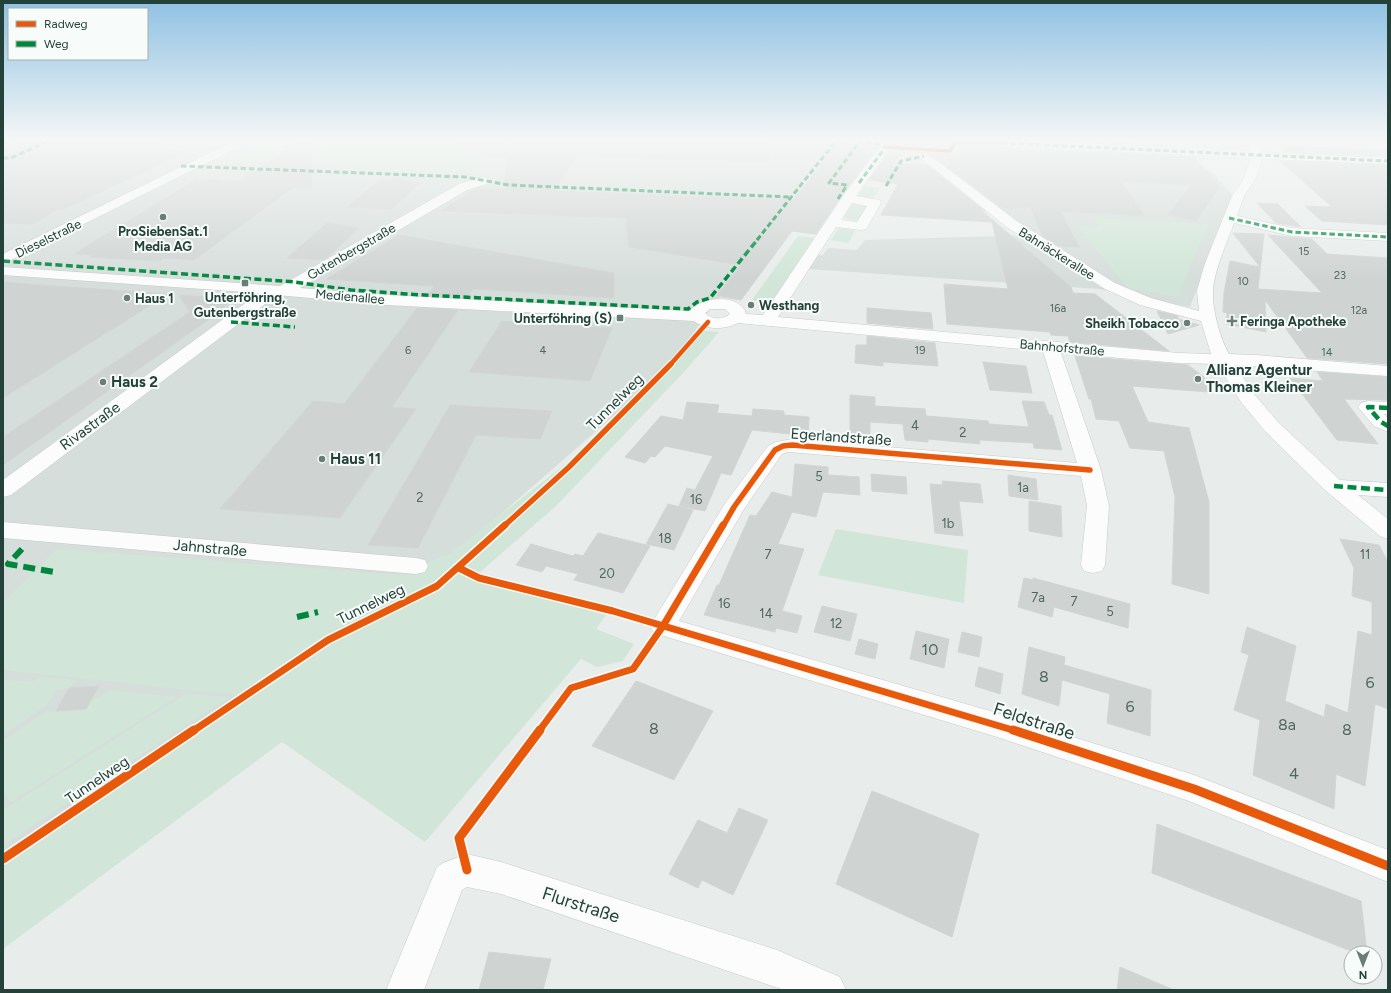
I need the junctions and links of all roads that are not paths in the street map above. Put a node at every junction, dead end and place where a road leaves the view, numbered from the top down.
1 (150, 187) edge
2 (462, 187) edge
3 (857, 187) edge
4 (964, 187) edge
5 (1244, 187) edge
6 (848, 200) junction
7 (1229, 218) junction
8 (832, 223) junction
9 (1388, 237) edge
10 (3, 260) edge
11 (3, 271) edge
12 (279, 290) junction
13 (736, 318) joint
14 (1208, 318) junction
15 (767, 321) junction
16 (1050, 347) junction
17 (1222, 358) junction
18 (1388, 371) edge
19 (1388, 408) edge
20 (1388, 426) edge
21 (1090, 470) junction
22 (1334, 486) junction
23 (3, 490) edge
24 (1388, 490) edge
25 (3, 530) edge
26 (1388, 531) edge
27 (1093, 565) dead end
28 (416, 566) dead end
29 (663, 626) joint
30 (1388, 866) edge
31 (405, 990) edge
32 (827, 990) edge

1 - 10 street, Dieselstraße
2 - 12 street, Gutenbergstraße
3 - 6 street
4 - 14 street, Bahnäckerallee
5 - 7 street
6 - 8 street
6 - 8 street
7 - 9 street
7 - 14 street
8 - 15 street
11 - 12 street, Medienallee
12 - 13 street, Medienallee
12 - 23 street, Rivastraße
13 - 15 street, Bahnhofstraße
14 - 17 street
15 - 16 street, Bahnhofstraße
16 - 17 street, Bahnhofstraße
16 - 21 street
17 - 18 street, Bahnhofstraße
17 - 22 street
19 - 20 street
21 - 27 street
21 - 29 street, Egerlandstraße
22 - 24 street
22 - 26 street
25 - 28 street, Jahnstraße
29 - 30 street, Feldstraße
31 - 32 street, Flurstraße

